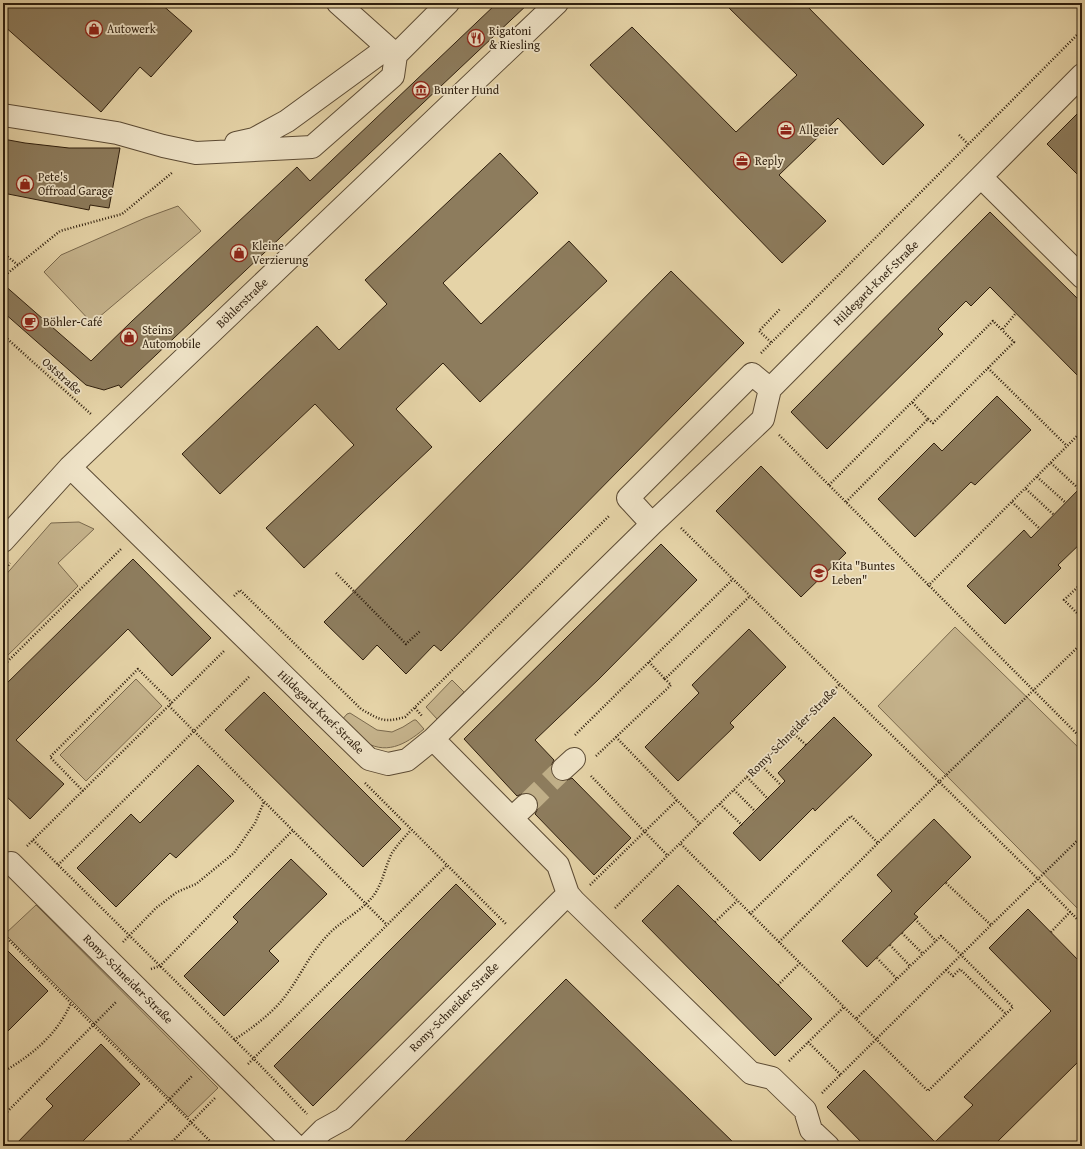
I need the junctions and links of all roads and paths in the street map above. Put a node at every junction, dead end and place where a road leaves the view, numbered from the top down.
1 (338, 3) edge
2 (448, 3) edge
3 (557, 3) edge
4 (1082, 30) edge
5 (392, 52) junction
6 (1082, 75) edge
7 (3, 115) edge
8 (959, 136) dead end
9 (968, 144) junction
10 (196, 152) junction
11 (981, 177) junction
12 (3, 253) edge
13 (18, 265) junction
14 (3, 277) edge
15 (1082, 277) edge
16 (780, 309) dead end
17 (1016, 313) dead end
18 (1002, 330) junction
19 (3, 335) edge
20 (771, 342) junction
21 (988, 368) junction
22 (752, 374) junction
23 (770, 389) junction
24 (912, 402) junction
25 (764, 419) junction
26 (928, 419) junction
27 (109, 430) junction
28 (1082, 431) edge
29 (1067, 446) junction
30 (1051, 463) junction
31 (70, 467) junction
32 (1037, 477) junction
33 (829, 486) junction
34 (1026, 489) junction
35 (1079, 489) dead end
36 (628, 498) junction
37 (846, 502) junction
38 (1012, 502) junction
39 (1066, 503) dead end
40 (666, 511) junction
41 (1054, 515) dead end
42 (1040, 529) dead end
43 (137, 533) junction
44 (3, 541) edge
45 (336, 573) dead end
46 (733, 579) junction
47 (1082, 583) edge
48 (928, 586) junction
49 (750, 596) junction
50 (218, 612) junction
51 (1082, 618) edge
52 (420, 631) dead end
53 (241, 634) junction
54 (1082, 643) edge
55 (266, 659) junction
56 (649, 662) junction
57 (3, 666) edge
58 (666, 679) junction
59 (840, 684) junction
60 (1034, 689) junction
61 (172, 703) junction
62 (169, 706) junction
63 (194, 731) junction
64 (792, 732) junction
65 (616, 737) junction
66 (1082, 738) edge
67 (432, 739) junction
68 (806, 744) dead end
69 (760, 764) junction
70 (573, 765) junction
71 (746, 777) junction
72 (363, 782) dead end
73 (939, 782) junction
74 (781, 785) dead end
75 (734, 790) junction
76 (83, 791) junction
77 (768, 798) dead end
78 (677, 800) junction
79 (264, 802) junction
80 (720, 804) junction
81 (755, 811) dead end
82 (700, 824) junction
83 (742, 825) dead end
84 (293, 830) junction
85 (411, 830) junction
86 (644, 831) junction
87 (1082, 836) edge
88 (33, 840) junction
89 (878, 843) junction
90 (681, 844) junction
91 (668, 856) junction
92 (11, 863) joint
93 (58, 864) junction
94 (447, 865) junction
95 (1038, 879) junction
96 (946, 883) dead end
97 (571, 898) junction
98 (737, 901) junction
99 (366, 904) junction
100 (1070, 912) junction
101 (750, 914) junction
102 (915, 919) dead end
103 (715, 922) dead end
104 (598, 924) junction
105 (1082, 924) edge
106 (387, 925) junction
107 (991, 925) junction
108 (1051, 932) dead end
109 (902, 933) dead end
110 (3, 934) edge
111 (129, 936) junction
112 (522, 940) junction
113 (936, 941) junction
114 (779, 942) junction
115 (890, 946) dead end
116 (923, 954) junction
117 (961, 956) junction
118 (877, 958) dead end
119 (108, 959) junction
120 (800, 963) junction
121 (160, 966) junction
122 (910, 966) junction
123 (946, 970) junction
124 (897, 979) junction
125 (134, 985) junction
126 (778, 985) dead end
127 (71, 1003) junction
128 (844, 1007) junction
129 (1006, 1014) junction
130 (856, 1019) junction
131 (94, 1026) junction
132 (876, 1039) junction
133 (234, 1040) junction
134 (808, 1042) junction
135 (253, 1058) junction
136 (3, 1072) edge
137 (194, 1075) dead end
138 (841, 1075) junction
139 (772, 1078) junction
140 (231, 1081) junction
141 (169, 1100) junction
142 (805, 1110) junction
143 (3, 1116) edge
144 (191, 1122) junction
145 (323, 1130) junction
146 (124, 1146) edge
147 (168, 1146) edge
148 (215, 1146) edge
149 (296, 1146) edge
150 (307, 1146) edge
151 (828, 1146) edge

1 - 5 street
2 - 5 street
3 - 27 street, Böhlerstraße
4 - 9 path
5 - 10 street
5 - 10 street
6 - 11 street, Hildegard-Knef-Straße
7 - 10 street
8 - 9 path
9 - 20 path
10 - 13 path
11 - 15 street
11 - 23 street, Hildegard-Knef-Straße
12 - 13 path
13 - 14 path
16 - 20 path
17 - 18 path
18 - 21 path
18 - 24 path
19 - 27 path, Oststraße
20 - 22 path
21 - 26 path
21 - 29 path
22 - 23 street
22 - 36 street
23 - 25 street
24 - 26 path
24 - 33 path
25 - 33 path
25 - 40 street, Hildegard-Knef-Straße
26 - 37 path
27 - 31 street, Böhlerstraße
28 - 29 path
29 - 30 path
30 - 32 path
30 - 35 path
31 - 43 street, Hildegard-Knef-Straße
31 - 44 street, Böhlerstraße
32 - 34 path
32 - 39 path
33 - 37 path
34 - 38 path
34 - 41 path
36 - 40 street
36 - 50 path
37 - 48 path
38 - 42 path
38 - 48 path
40 - 46 path
40 - 67 street, Hildegard-Knef-Straße
43 - 50 street, Hildegard-Knef-Straße
43 - 57 path
45 - 52 path
46 - 49 path
46 - 56 path
47 - 51 path
48 - 60 path
49 - 58 path
49 - 59 path
50 - 53 street, Hildegard-Knef-Straße
53 - 55 street, Hildegard-Knef-Straße
53 - 61 path
54 - 60 path
55 - 63 path
55 - 67 street, Hildegard-Knef-Straße
56 - 58 path
56 - 70 path
58 - 65 path
59 - 64 path, Romy-Schneider-Straße
59 - 73 path, Romy-Schneider-Straße
60 - 66 path
60 - 73 path
61 - 62 path
61 - 76 path
62 - 63 path
62 - 76 path
63 - 79 path
63 - 93 path
64 - 68 path
64 - 69 path, Romy-Schneider-Straße
65 - 70 path
65 - 78 path
67 - 97 street
69 - 71 path, Romy-Schneider-Straße
69 - 74 path
70 - 86 path
71 - 75 path, Romy-Schneider-Straße
71 - 77 path
72 - 85 path
73 - 89 path
73 - 95 path, Romy-Schneider-Straße
75 - 80 path, Romy-Schneider-Straße
75 - 81 path
76 - 88 path
78 - 82 path
78 - 86 path
79 - 84 path
79 - 111 path
80 - 82 path, Romy-Schneider-Straße
80 - 83 path
82 - 90 path, Romy-Schneider-Straße
84 - 99 path
84 - 121 path
85 - 94 path
85 - 99 path
86 - 91 path
86 - 97 path
87 - 95 path
88 - 92 path
88 - 93 path
89 - 101 path
89 - 114 path
90 - 91 path, Romy-Schneider-Straße
90 - 98 path
91 - 104 path, Romy-Schneider-Straße
92 - 119 street, Romy-Schneider-Straße
93 - 111 path
94 - 106 path
94 - 112 path
95 - 100 path, Romy-Schneider-Straße
95 - 107 path
96 - 107 path
97 - 104 street
97 - 112 street, Romy-Schneider-Straße
98 - 101 path
98 - 103 path
99 - 106 path
99 - 133 path
100 - 105 path, Romy-Schneider-Straße
100 - 108 path
101 - 114 path
102 - 113 path
104 - 139 street
106 - 135 path
107 - 117 path
109 - 116 path
110 - 127 path
111 - 119 path
111 - 121 path
112 - 145 street, Romy-Schneider-Straße
113 - 116 path
113 - 117 path
114 - 120 path
115 - 122 path
116 - 122 path
117 - 123 path
117 - 129 path
118 - 124 path
119 - 125 street, Romy-Schneider-Straße
120 - 126 path
120 - 128 path
121 - 125 path
121 - 133 path
122 - 124 path
123 - 129 path
123 - 132 path
124 - 130 path
125 - 131 path
125 - 140 street, Romy-Schneider-Straße
127 - 131 path
127 - 136 path
128 - 130 path
128 - 134 path
129 - 132 path
130 - 132 path
131 - 141 path
131 - 143 path
132 - 138 path
133 - 135 path
134 - 138 path
134 - 139 path
135 - 140 path
135 - 145 path
137 - 141 path
138 - 142 path
139 - 142 street
140 - 144 path
140 - 149 street, Romy-Schneider-Straße
141 - 144 path
141 - 146 path
142 - 151 street
144 - 147 path
144 - 148 path
145 - 150 street, Romy-Schneider-Straße

